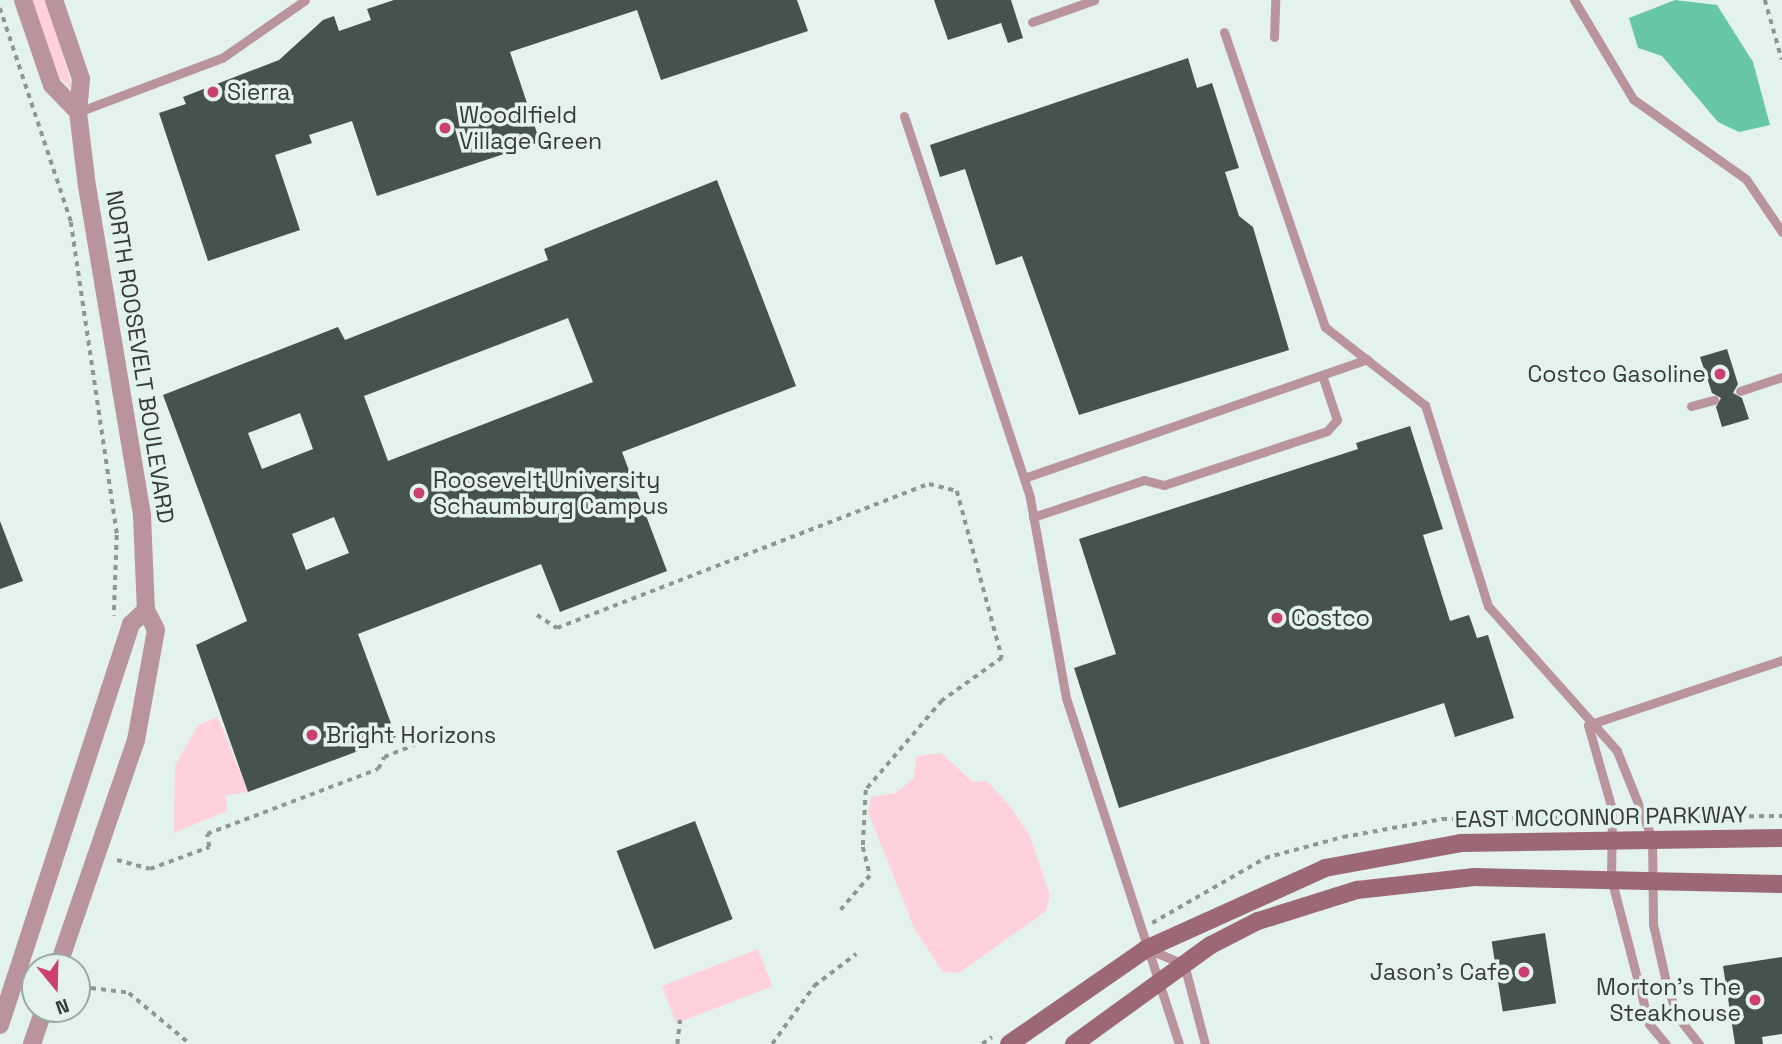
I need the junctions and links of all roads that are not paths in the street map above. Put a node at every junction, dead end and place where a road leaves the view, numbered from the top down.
1 (23, 0) edge
2 (54, 0) edge
3 (305, 0) edge
4 (1094, 0) edge
5 (1275, 0) edge
6 (1574, 0) edge
7 (1032, 22) dead end
8 (1224, 32) dead end
9 (1274, 37) dead end
10 (78, 112) junction
11 (904, 117) dead end
12 (1782, 232) edge
13 (1367, 359) junction
14 (1322, 375) junction
15 (1782, 377) edge
16 (1740, 391) dead end
17 (1714, 400) dead end
18 (1691, 406) dead end
19 (1024, 478) junction
20 (1033, 517) junction
21 (146, 610) junction
22 (1782, 660) edge
23 (1588, 725) junction
24 (1610, 838) junction
25 (1652, 838) junction
26 (1782, 838) edge
27 (1611, 878) junction
28 (1652, 880) junction
29 (1782, 884) edge
30 (1146, 949) junction
31 (63, 953) edge
32 (1184, 964) junction
33 (1156, 985) junction
34 (39, 1023) edge
35 (0, 1025) edge
36 (32, 1044) edge
37 (1009, 1044) edge
38 (1074, 1044) edge
39 (1179, 1044) edge
40 (1205, 1044) edge
41 (1666, 1044) edge
42 (1699, 1044) edge

1 - 10 street
2 - 10 street, NORTH ROOSEVELT BOULEVARD
3 - 10 lane
4 - 7 lane
5 - 9 lane
6 - 12 lane
8 - 13 lane
10 - 21 street, NORTH ROOSEVELT BOULEVARD
11 - 19 lane
13 - 14 lane
13 - 23 lane
14 - 19 lane
14 - 20 lane
15 - 16 lane
17 - 18 lane
19 - 20 lane
20 - 30 lane
21 - 31 street, NORTH ROOSEVELT BOULEVARD
21 - 35 street
22 - 23 lane
23 - 24 lane
23 - 25 lane
24 - 25 street, EAST MCCONNOR PARKWAY
24 - 27 lane
24 - 30 street, EAST MCCONNOR PARKWAY
25 - 26 street, EAST MCCONNOR PARKWAY
25 - 28 lane
27 - 28 street
27 - 32 street
27 - 41 lane
28 - 29 street
28 - 42 lane
30 - 32 lane
30 - 33 lane
30 - 37 street, EAST MCCONNOR PARKWAY
32 - 33 street
32 - 40 lane
33 - 38 street
33 - 39 lane
34 - 36 street

